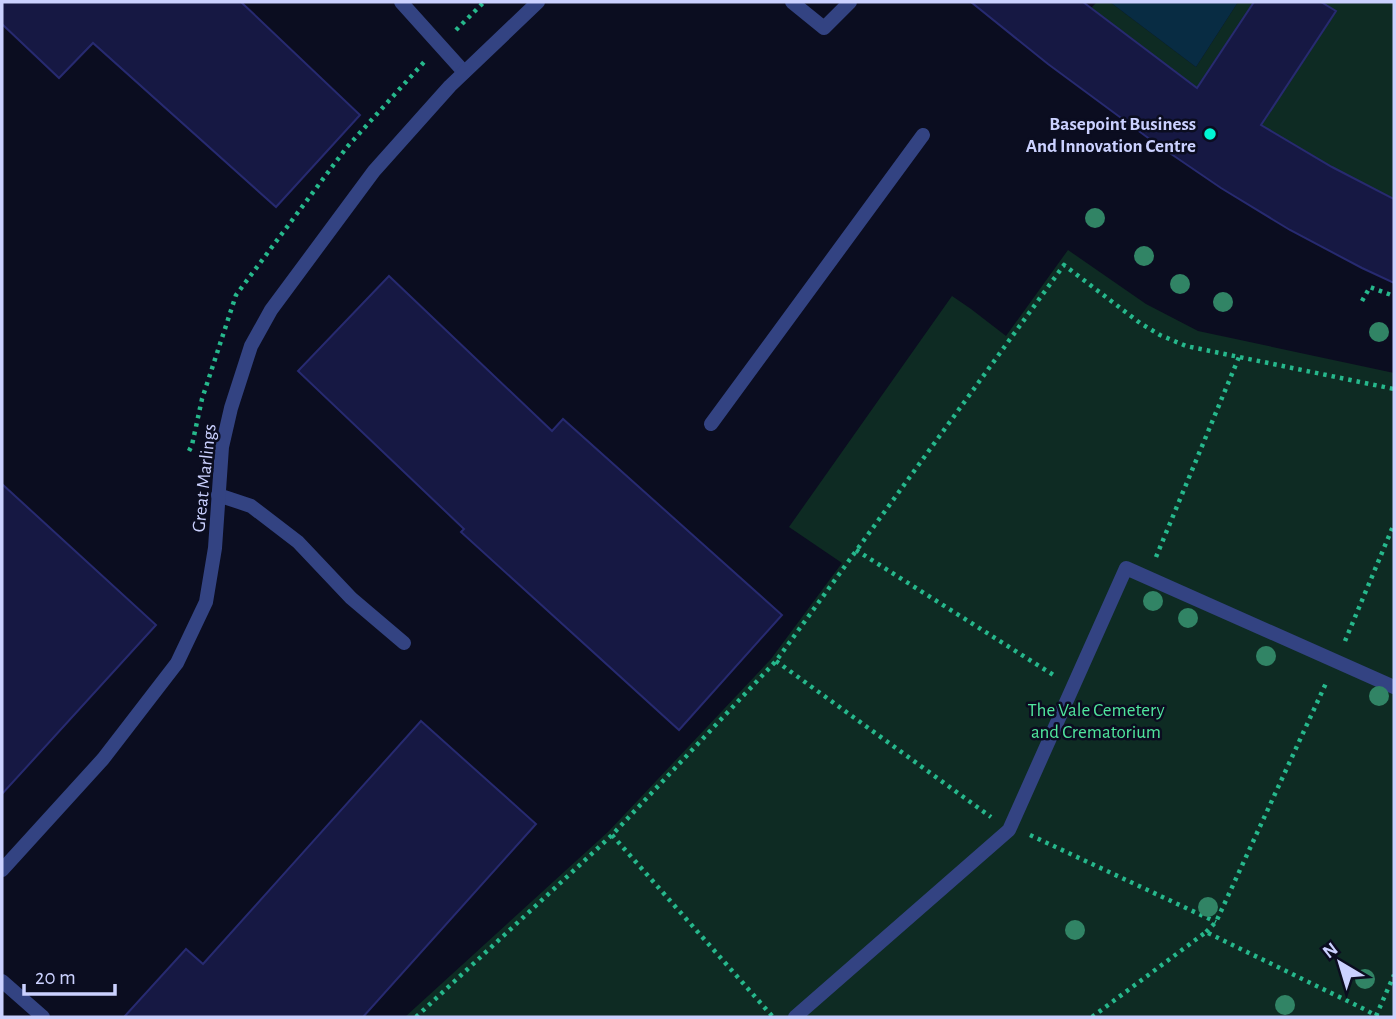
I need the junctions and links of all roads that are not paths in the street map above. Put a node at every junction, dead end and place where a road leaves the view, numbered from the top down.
1 (401, 2) edge
2 (538, 2) edge
3 (792, 2) edge
4 (850, 2) edge
5 (464, 72) junction
6 (923, 135) dead end
7 (711, 424) dead end
8 (218, 495) junction
9 (404, 643) dead end
10 (1394, 687) edge
11 (2, 870) edge
12 (2, 981) edge
13 (43, 1017) edge
14 (795, 1017) edge

1 - 5 street
2 - 5 street, Great Marlings
3 - 4 street
5 - 8 street, Great Marlings
6 - 7 street
8 - 9 street
8 - 11 street, Great Marlings
10 - 14 street
12 - 13 street

